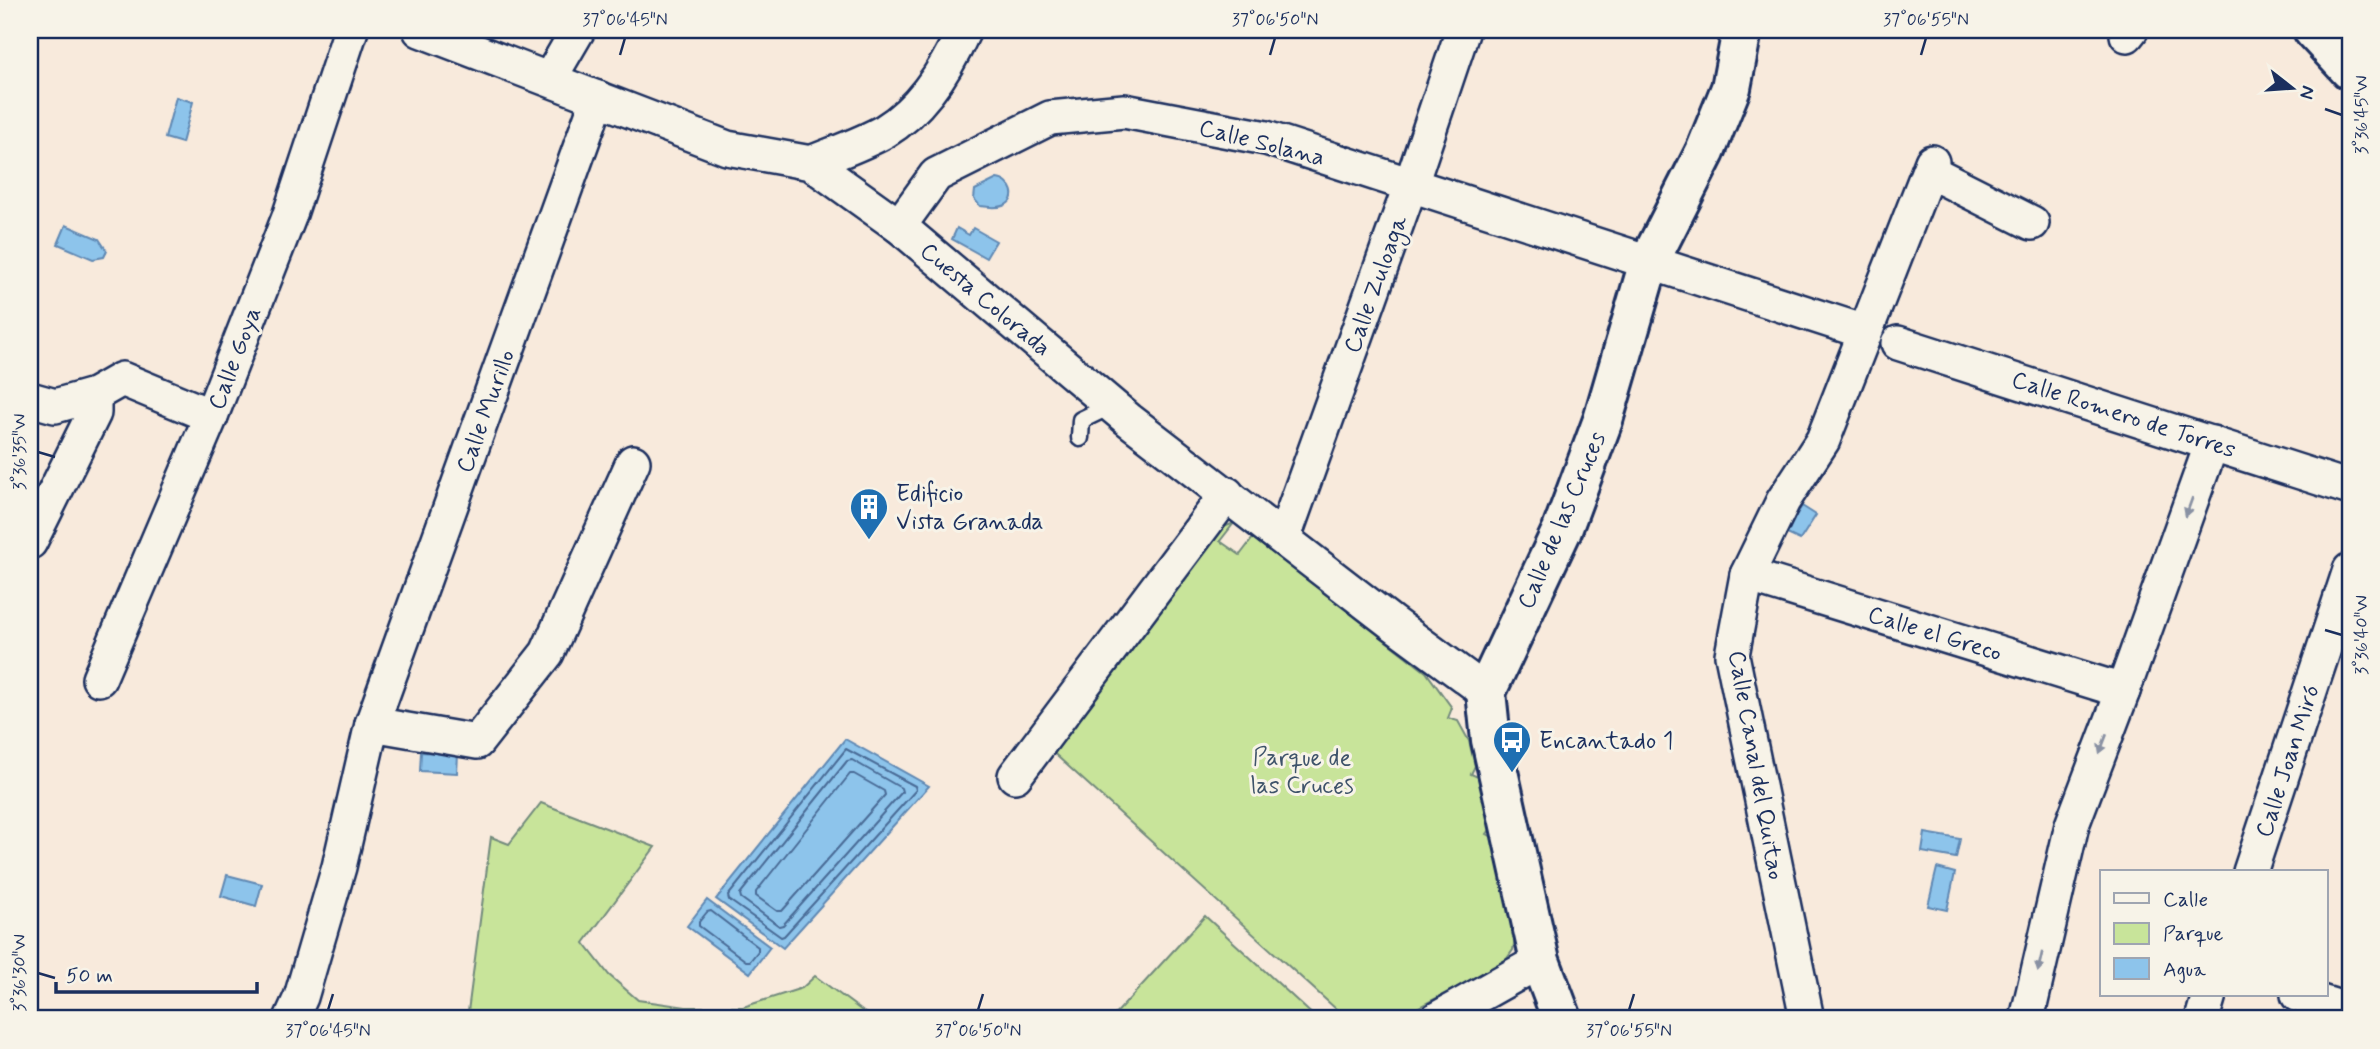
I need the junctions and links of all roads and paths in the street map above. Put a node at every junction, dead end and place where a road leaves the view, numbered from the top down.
1 (351, 30) edge
2 (419, 30) edge
3 (578, 30) edge
4 (964, 30) edge
5 (1463, 30) edge
6 (1742, 30) edge
7 (2312, 30) edge
8 (2350, 70) edge
9 (550, 78) junction
10 (598, 98) junction
11 (811, 163) junction
12 (1411, 184) junction
13 (2032, 223) dead end
14 (899, 226) junction
15 (1649, 262) junction
16 (1865, 332) junction
17 (1898, 343) dead end
18 (94, 396) junction
19 (30, 399) edge
20 (1112, 405) junction
21 (211, 416) junction
22 (1080, 438) dead end
23 (2212, 443) junction
24 (633, 462) dead end
25 (2350, 488) edge
26 (1227, 494) junction
27 (1284, 537) junction
28 (30, 542) edge
29 (2350, 570) edge
30 (1746, 575) junction
31 (99, 678) dead end
32 (2123, 691) junction
33 (1486, 692) junction
34 (372, 724) junction
35 (1015, 776) dead end
36 (2251, 870) edge
37 (1540, 961) junction
38 (2210, 996) edge
39 (2301, 996) edge
40 (2350, 1011) edge
41 (291, 1019) edge
42 (1437, 1019) edge
43 (1562, 1019) edge
44 (1807, 1019) edge
45 (2026, 1019) edge
46 (2202, 1019) edge

1 - 21 street, Calle Goya
2 - 9 street, Cuesta Colorada
3 - 9 street
4 - 11 street
5 - 12 street, Calle Zuloaga
6 - 15 street, Calle de las Cruces
7 - 8 street
9 - 10 street, Cuesta Colorada
10 - 11 street, Cuesta Colorada
10 - 34 street, Calle Murillo
11 - 14 street, Cuesta Colorada
12 - 14 street, Calle Solana
12 - 15 street, Calle Solana
12 - 27 street, Calle Zuloaga
13 - 16 street, Calle Canal del Quitao
14 - 20 street, Cuesta Colorada
15 - 16 street
15 - 33 street, Calle de las Cruces
16 - 30 street, Calle Canal del Quitao
17 - 23 street, Calle Romero de Torres
18 - 19 street
18 - 21 street
18 - 28 street
20 - 22 lane
20 - 26 street, Cuesta Colorada
21 - 31 street, Calle Goya
23 - 25 street, Calle Romero de Torres
23 -> 32 street
24 - 34 street
26 - 27 street, Cuesta Colorada
26 - 35 street
27 - 33 street, Cuesta Colorada
29 - 36 street, Calle Joan Miró
30 - 32 street, Calle el Greco
30 - 44 street, Calle Canal del Quitao
32 -> 45 street
33 - 37 street
34 - 41 street, Calle Murillo
37 - 42 street
37 - 43 street
38 - 46 street
39 - 40 street

